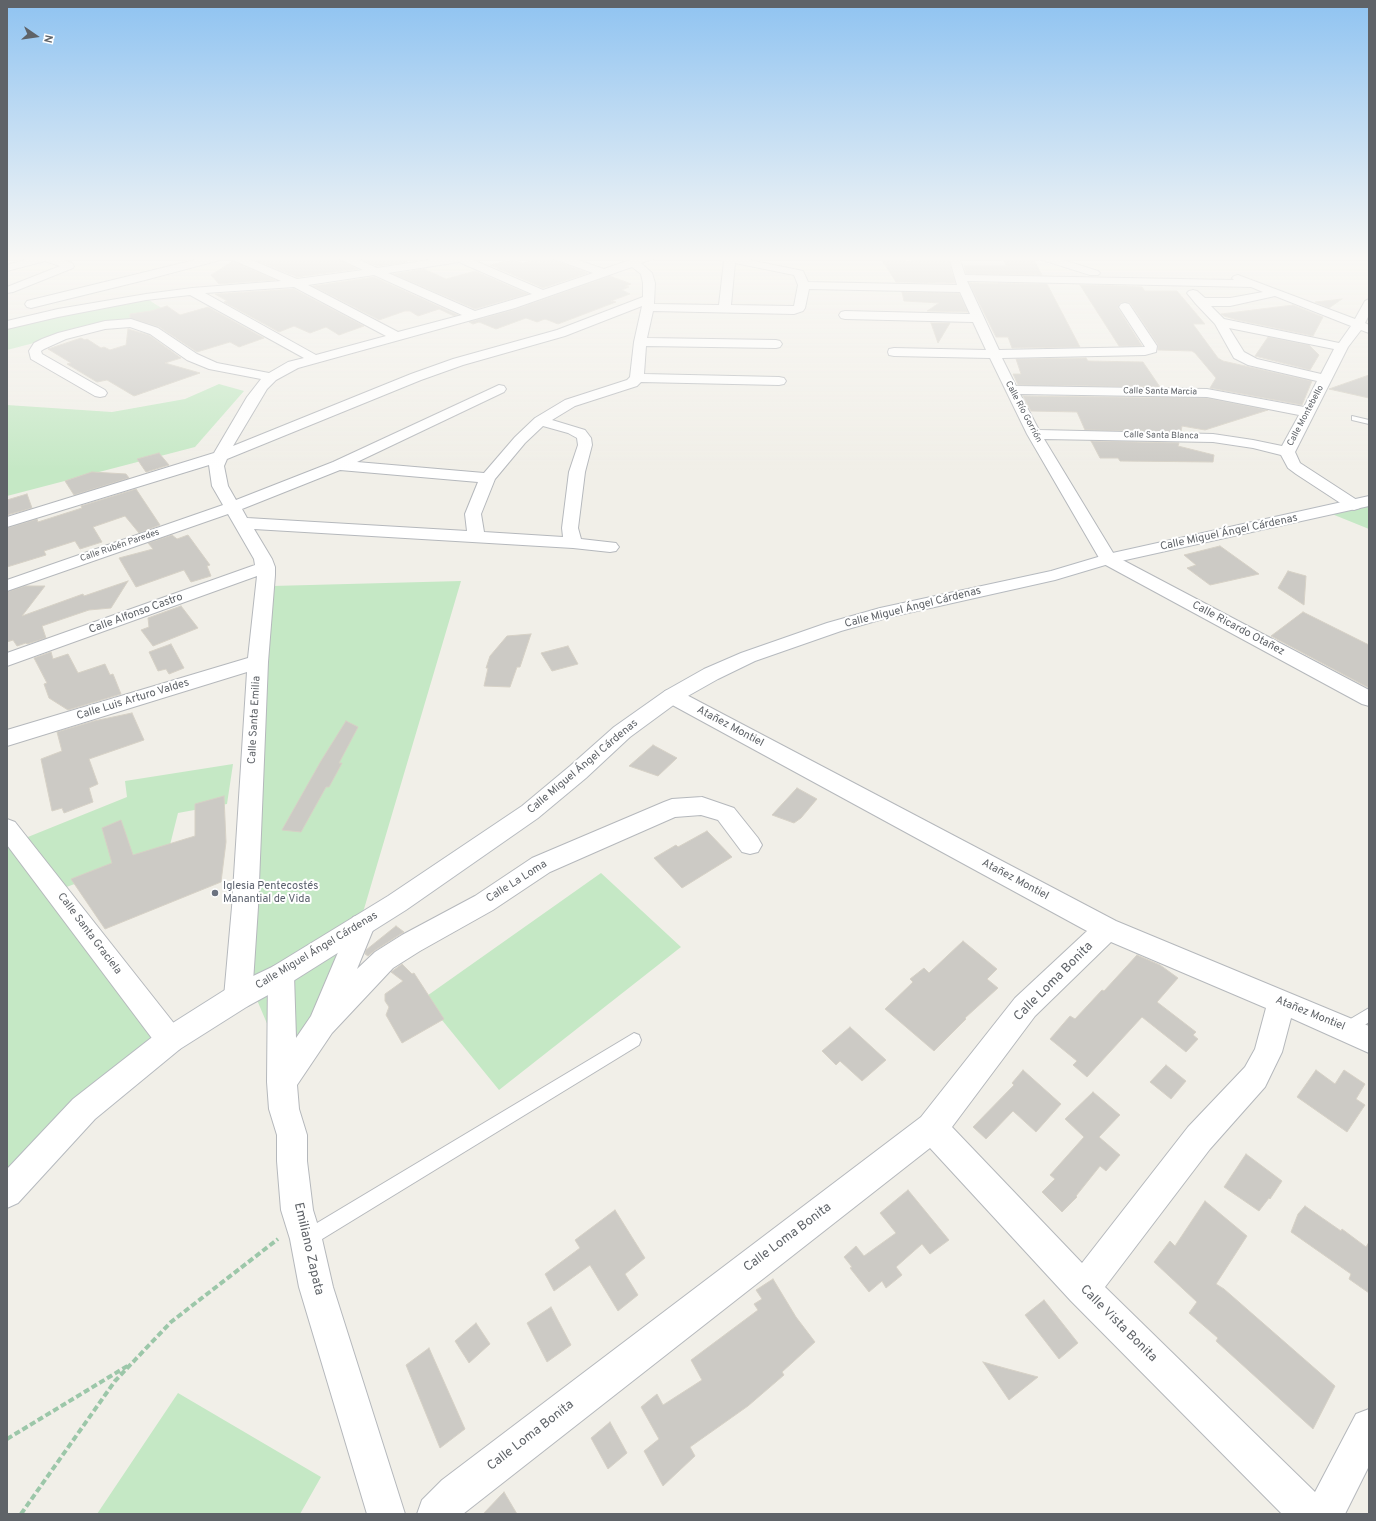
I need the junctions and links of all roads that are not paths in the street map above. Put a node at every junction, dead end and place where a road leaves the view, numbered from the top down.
1 (93, 328) edge
2 (145, 328) edge
3 (260, 328) edge
4 (381, 328) edge
5 (429, 328) edge
6 (576, 328) edge
7 (643, 328) edge
8 (983, 328) edge
9 (1139, 328) edge
10 (1223, 328) edge
11 (1249, 328) edge
12 (1362, 328) edge
13 (398, 337) junction
14 (640, 342) junction
15 (776, 344) dead end
16 (1342, 347) junction
17 (894, 352) dead end
18 (995, 354) junction
19 (315, 358) junction
20 (271, 377) junction
21 (637, 378) junction
22 (1325, 379) junction
23 (779, 381) dead end
24 (499, 389) dead end
25 (1011, 390) junction
26 (100, 393) dead end
27 (1307, 412) junction
28 (1355, 418) dead end
29 (540, 421) junction
30 (1369, 422) edge
31 (1034, 434) junction
32 (1287, 452) junction
33 (221, 456) junction
34 (338, 465) junction
35 (488, 478) junction
36 (1362, 503) edge
37 (233, 507) junction
38 (7, 522) edge
39 (242, 523) junction
40 (476, 537) junction
41 (573, 543) junction
42 (610, 547) dead end
43 (1108, 559) junction
44 (266, 567) junction
45 (7, 586) edge
46 (7, 660) edge
47 (258, 662) junction
48 (672, 696) junction
49 (1369, 699) edge
50 (7, 738) edge
51 (7, 828) edge
52 (750, 845) dead end
53 (362, 924) junction
54 (1107, 929) junction
55 (281, 975) junction
56 (238, 997) junction
57 (1280, 1002) junction
58 (1369, 1014) edge
59 (322, 1024) junction
60 (1347, 1029) junction
61 (170, 1040) junction
62 (634, 1040) dead end
63 (1369, 1040) edge
64 (282, 1082) junction
65 (932, 1128) junction
66 (7, 1192) edge
67 (303, 1230) junction
68 (1083, 1289) junction
69 (1369, 1427) edge
70 (386, 1514) edge
71 (436, 1514) edge
72 (1309, 1514) edge
73 (1324, 1514) edge

1 - 26 street
2 - 20 street
3 - 19 street
4 - 13 street
5 - 13 street
6 - 33 street
7 - 14 street
8 - 18 street, Calle Río Gorrión
9 - 18 street
10 - 22 street
11 - 16 street
12 - 16 street, Calle Montebello
13 - 19 street
14 - 15 street
14 - 21 street
16 - 22 street, Calle Montebello
17 - 18 street
18 - 25 street, Calle Río Gorrión
19 - 20 street
20 - 33 street
21 - 23 street
21 - 29 street
22 - 27 street, Calle Montebello
24 - 34 street, Calle Rubén Paredes
25 - 27 street, Calle Santa Marcia
25 - 31 street, Calle Río Gorrión
27 - 32 street, Calle Montebello
28 - 30 lane
29 - 35 street
29 - 41 street
31 - 32 street, Calle Santa Blanca
31 - 43 street, Calle Río Gorrión
32 - 36 street, Calle Montebello
33 - 37 street
33 - 38 street
34 - 35 street
34 - 37 street, Calle Rubén Paredes
35 - 40 street
36 - 43 street, Calle Miguel Ángel Cárdenas
37 - 39 street
37 - 45 street, Calle Rubén Paredes
39 - 40 street
39 - 44 street
40 - 41 street
41 - 42 street
43 - 48 street, Calle Miguel Ángel Cárdenas
43 - 49 street, Calle Ricardo Otañez
44 - 46 street, Calle Alfonso Castro
44 - 47 street, Calle Santa Emilia
47 - 50 street, Calle Luis Arturo Valdes
47 - 56 street, Calle Santa Emilia
48 - 53 street, Calle Miguel Ángel Cárdenas
48 - 54 street, Atañez Montiel
51 - 61 street, Calle Santa Graciela
52 - 59 street, Calle La Loma
53 - 55 street, Calle Miguel Ángel Cárdenas
53 - 59 street
54 - 57 street, Atañez Montiel
54 - 65 street, Calle Loma Bonita
55 - 56 street, Calle Miguel Ángel Cárdenas
55 - 64 street, Emiliano Zapata
56 - 61 street, Calle Miguel Ángel Cárdenas
57 - 60 street, Atañez Montiel
57 - 68 street
58 - 60 lane
59 - 64 street
60 - 63 street, Atañez Montiel
61 - 66 street, Calle Miguel Ángel Cárdenas
62 - 67 lane
64 - 67 street, Emiliano Zapata
65 - 68 street, Calle Vista Bonita
65 - 71 street, Calle Loma Bonita
67 - 70 street, Emiliano Zapata
68 - 72 street, Calle Vista Bonita
69 - 73 street

